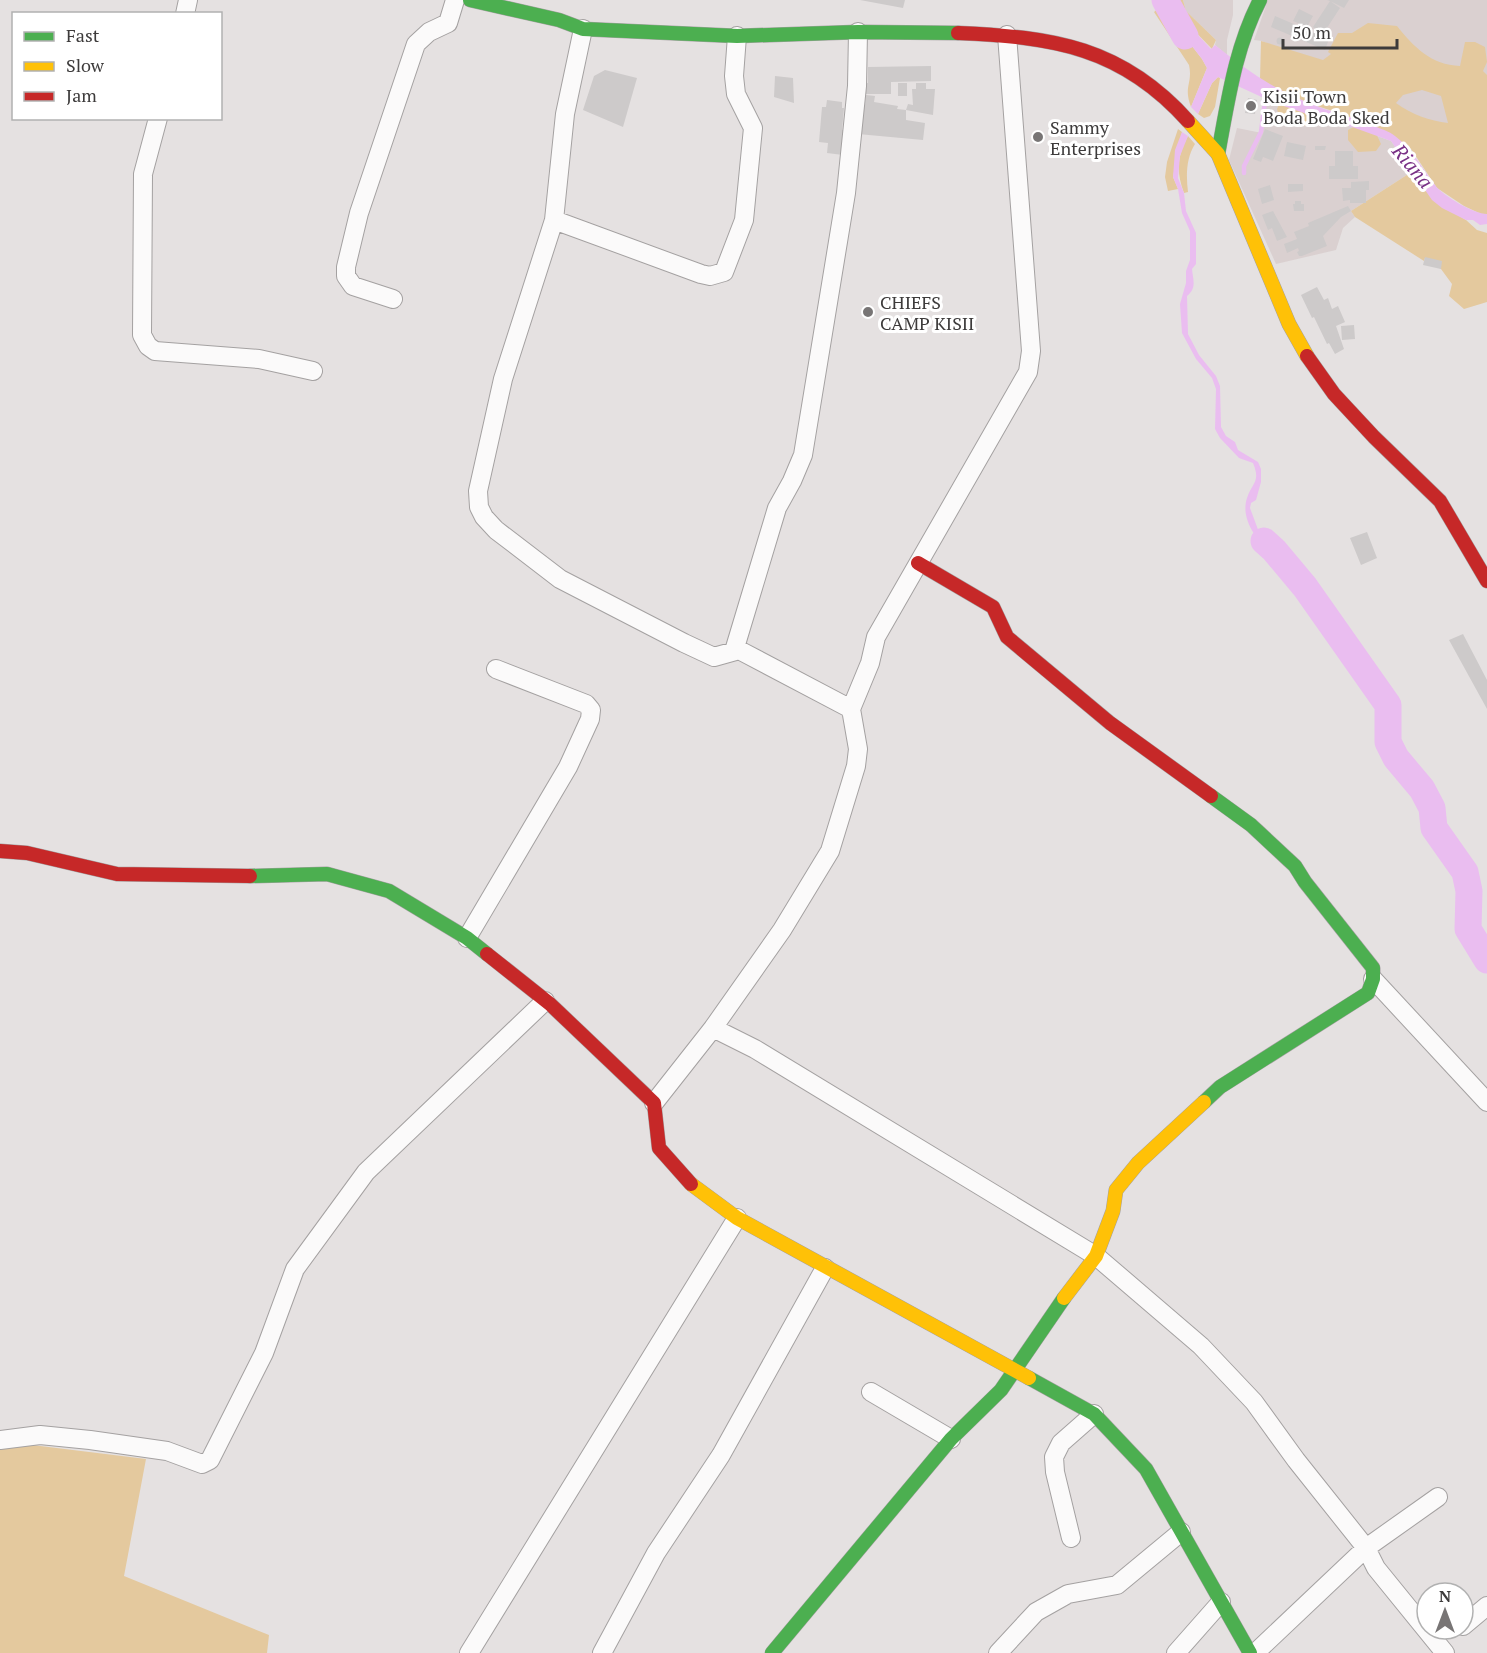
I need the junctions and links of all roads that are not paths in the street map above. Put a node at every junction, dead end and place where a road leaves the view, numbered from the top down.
1 (455, 0) edge
2 (470, 0) edge
3 (1251, 5) edge
4 (583, 29) junction
5 (1007, 35) junction
6 (736, 36) junction
7 (858, 45) junction
8 (157, 120) edge
9 (1218, 154) junction
10 (554, 220) junction
11 (393, 299) dead end
12 (313, 371) dead end
13 (918, 563) junction
14 (1487, 580) edge
15 (734, 651) junction
16 (496, 669) dead end
17 (851, 709) junction
18 (0, 851) edge
19 (467, 938) junction
20 (1373, 979) junction
21 (545, 1001) junction
22 (713, 1028) junction
23 (1487, 1102) edge
24 (654, 1103) junction
25 (737, 1218) junction
26 (1096, 1256) junction
27 (825, 1268) junction
28 (1015, 1371) junction
29 (871, 1392) dead end
30 (1094, 1414) junction
31 (951, 1439) junction
32 (0, 1440) edge
33 (1438, 1497) dead end
34 (1181, 1532) junction
35 (1071, 1539) dead end
36 (1366, 1548) junction
37 (1221, 1602) junction
38 (1487, 1606) edge
39 (1475, 1616) edge
40 (1442, 1649) edge
41 (469, 1653) edge
42 (602, 1653) edge
43 (772, 1653) edge
44 (999, 1653) edge
45 (1176, 1653) edge
46 (1250, 1653) edge
47 (1255, 1653) edge

1 - 11 street
2 - 4 main road
3 - 9 main road
4 - 6 main road
4 - 10 street
5 - 7 main road
5 - 9 main road
5 - 13 street
6 - 7 main road
6 - 10 street
7 - 15 street
8 - 12 street
9 - 14 main road
10 - 15 street
13 - 17 street
13 - 20 main road
15 - 17 street
16 - 19 street
17 - 22 street
18 - 19 main road
19 - 21 main road
20 - 23 street
20 - 26 main road
21 - 24 main road
21 - 32 street
22 - 24 street
22 - 26 street
24 - 25 main road
25 - 27 main road
25 - 41 street
26 - 28 main road
26 - 36 street
27 - 28 main road
27 - 42 street
28 - 30 main road
28 - 31 main road
29 - 31 street
30 - 34 main road
30 - 35 street
31 - 43 main road
33 - 36 street
34 - 37 main road
34 - 44 street
36 - 40 street
36 - 47 street
37 - 45 street
37 - 46 main road
38 - 39 street

